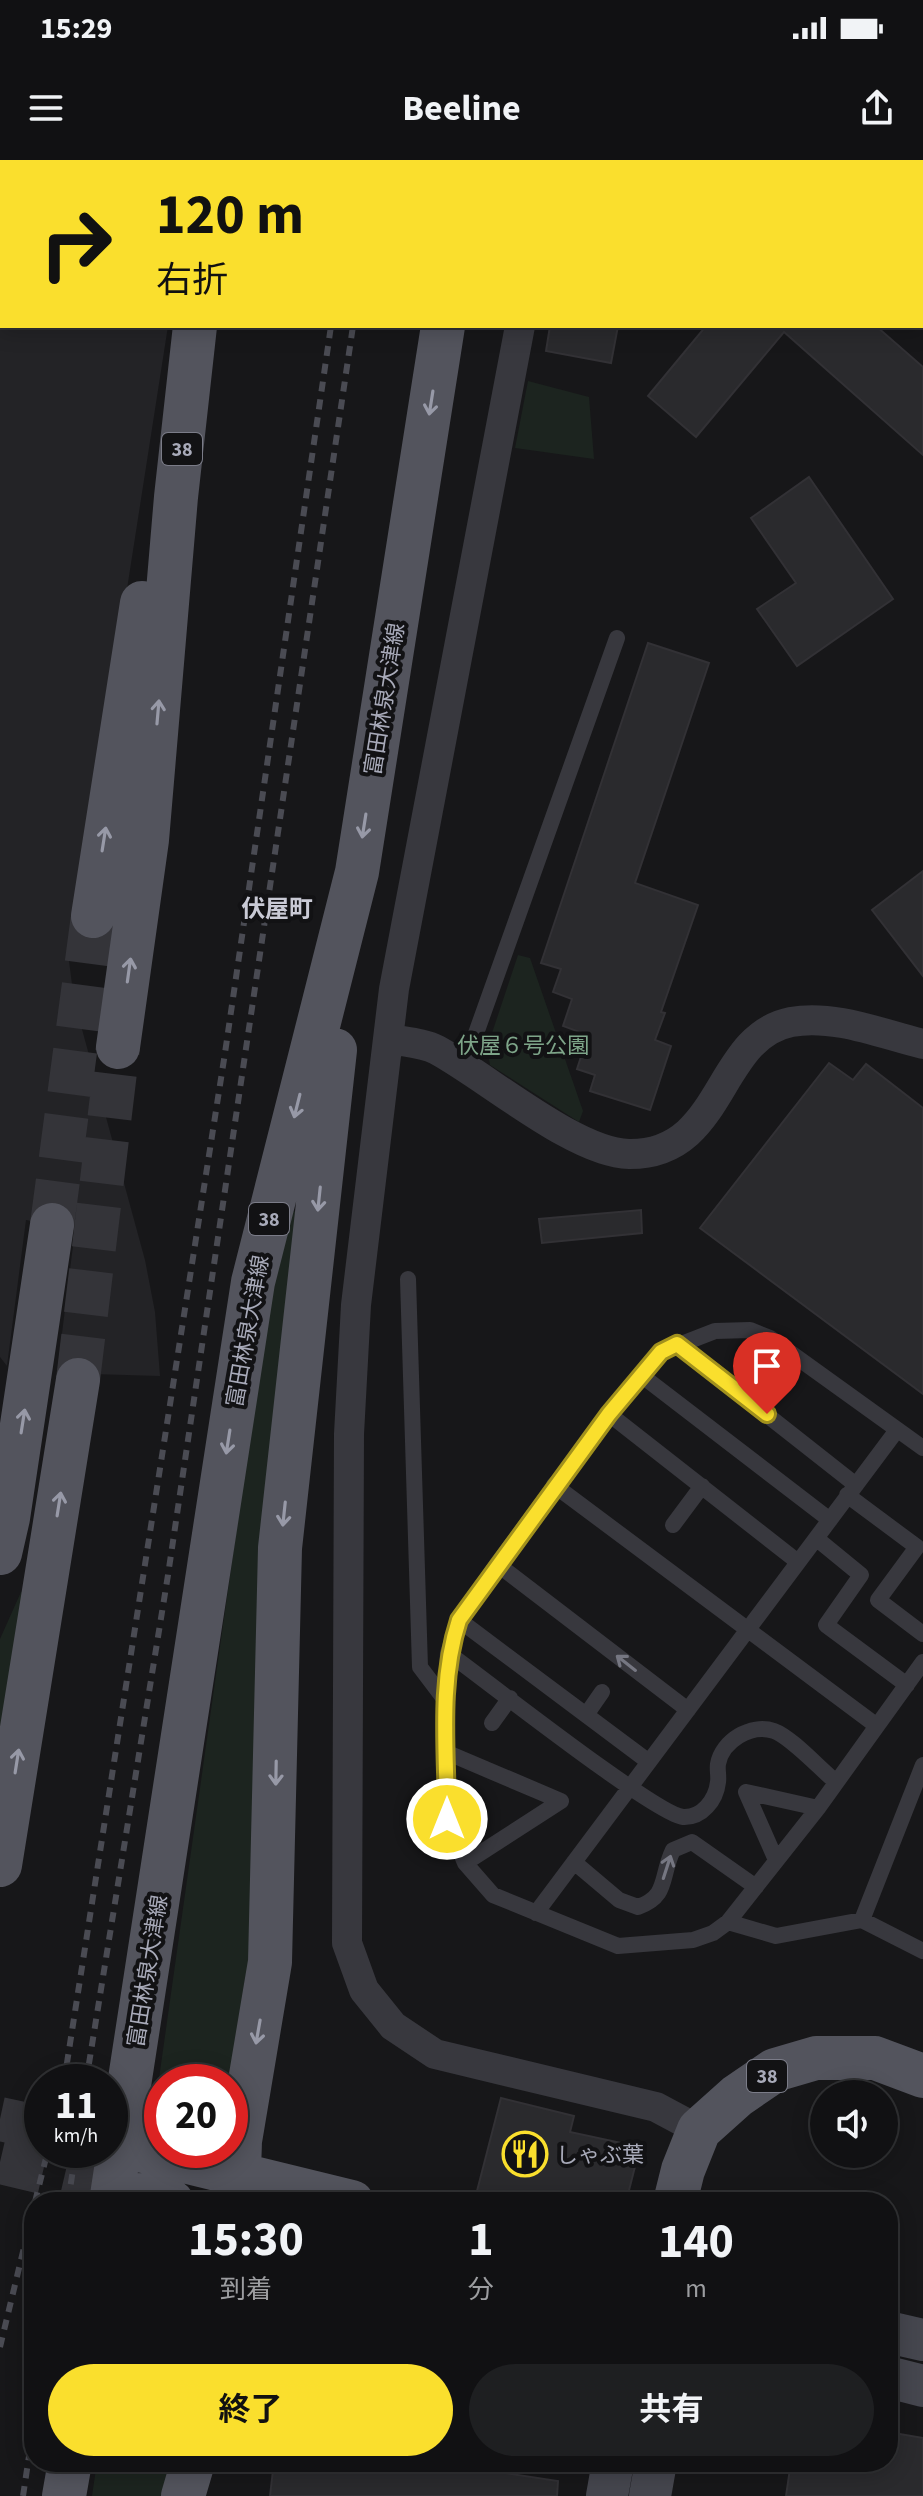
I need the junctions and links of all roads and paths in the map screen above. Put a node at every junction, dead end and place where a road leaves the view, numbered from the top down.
1 (195, 328) edge
2 (195, 328) edge
3 (443, 328) edge
4 (520, 328) edge
5 (617, 638) dead end
6 (357, 872) junction
7 (93, 916) tunnel mouth
8 (390, 1039) junction
9 (923, 1044) edge
10 (118, 1047) tunnel mouth
11 (464, 1067) junction
12 (52, 1225) tunnel mouth
13 (408, 1279) dead end
14 (677, 1344) junction
15 (641, 1375) junction
16 (78, 1380) tunnel mouth
17 (609, 1414) junction
18 (897, 1430) junction
19 (923, 1448) edge
20 (554, 1485) junction
21 (702, 1486) junction
22 (852, 1490) junction
23 (830, 1520) junction
24 (673, 1525) dead end
25 (817, 1539) junction
26 (0, 1553) edge
27 (798, 1562) junction
28 (497, 1564) junction
29 (459, 1620) junction
30 (748, 1628) junction
31 (923, 1634) edge
32 (448, 1653) junction
33 (918, 1674) edge
34 (602, 1692) dead end
35 (510, 1698) junction
36 (445, 1700) junction
37 (688, 1710) junction
38 (586, 1715) junction
39 (492, 1723) dead end
40 (877, 1726) junction
41 (448, 1753) junction
42 (649, 1762) junction
43 (923, 1765) edge
44 (835, 1781) junction
45 (630, 1786) junction
46 (818, 1808) junction
47 (776, 1860) junction
48 (574, 1862) junction
49 (465, 1863) junction
50 (0, 1865) edge
51 (756, 1887) junction
52 (536, 1913) junction
53 (862, 1920) junction
54 (728, 1922) junction
55 (923, 1951) edge
56 (923, 2076) edge
57 (699, 2130) junction
58 (187, 2168) edge
59 (238, 2188) edge
60 (142, 2192) edge
61 (271, 2192) edge
62 (678, 2192) edge
63 (898, 2334) edge
64 (923, 2340) edge
65 (898, 2380) edge
66 (923, 2386) edge
67 (68, 2472) edge
68 (190, 2472) edge
69 (611, 2472) edge
70 (654, 2472) edge
71 (64, 2496) edge
72 (183, 2496) edge
73 (607, 2496) edge
74 (650, 2496) edge

7 -> 1 main road
10 -> 2 main road, 38
3 -> 6 main road, 富田林泉大津線 / 38
4 - 8 street
5 - 11 lane
6 -> 59 main road
6 -> 60 main road, 富田林泉大津線 / 38
8 - 11 street
8 - 57 street
9 - 11 street
26 -> 12 main road
13 - 36 lane
14 - 15 lane
14 - 18 lane
14 - 22 lane
15 - 17 lane
15 - 23 lane
50 -> 16 main road
17 - 20 lane
17 - 21 lane
18 - 19 lane
18 - 22 lane
20 - 28 lane
20 - 30 lane
21 - 24 lane
21 - 27 lane
22 - 23 lane
22 - 31 lane
23 - 25 lane
25 - 27 lane
25 - 33 lane
27 - 30 lane
28 - 29 lane
37 -> 28 lane
29 - 32 lane
29 - 38 lane
30 - 37 lane
30 - 40 lane
32 - 35 lane
32 - 36 lane
33 - 40 lane
34 - 38 lane
35 - 39 lane
35 - 45 lane
36 - 41 lane
37 - 42 lane
38 - 42 lane
40 - 44 lane
41 - 49 lane
41 - 49 lane
42 - 45 lane
43 - 53 lane
44 - 45 lane
44 - 46 lane
45 - 48 lane
46 - 47 lane
46 - 47 lane
47 - 51 lane
48 -> 51 lane
48 - 52 lane
49 - 52 lane
51 - 54 lane
52 - 54 lane
53 - 54 lane
53 - 55 lane
56 - 57 main road, 38
57 - 62 main road, 38
58 - 59 main road
59 - 61 main road
63 - 64 main road
65 - 66 main road
67 - 71 main road
68 - 72 main road
69 - 73 main road
70 - 74 main road

